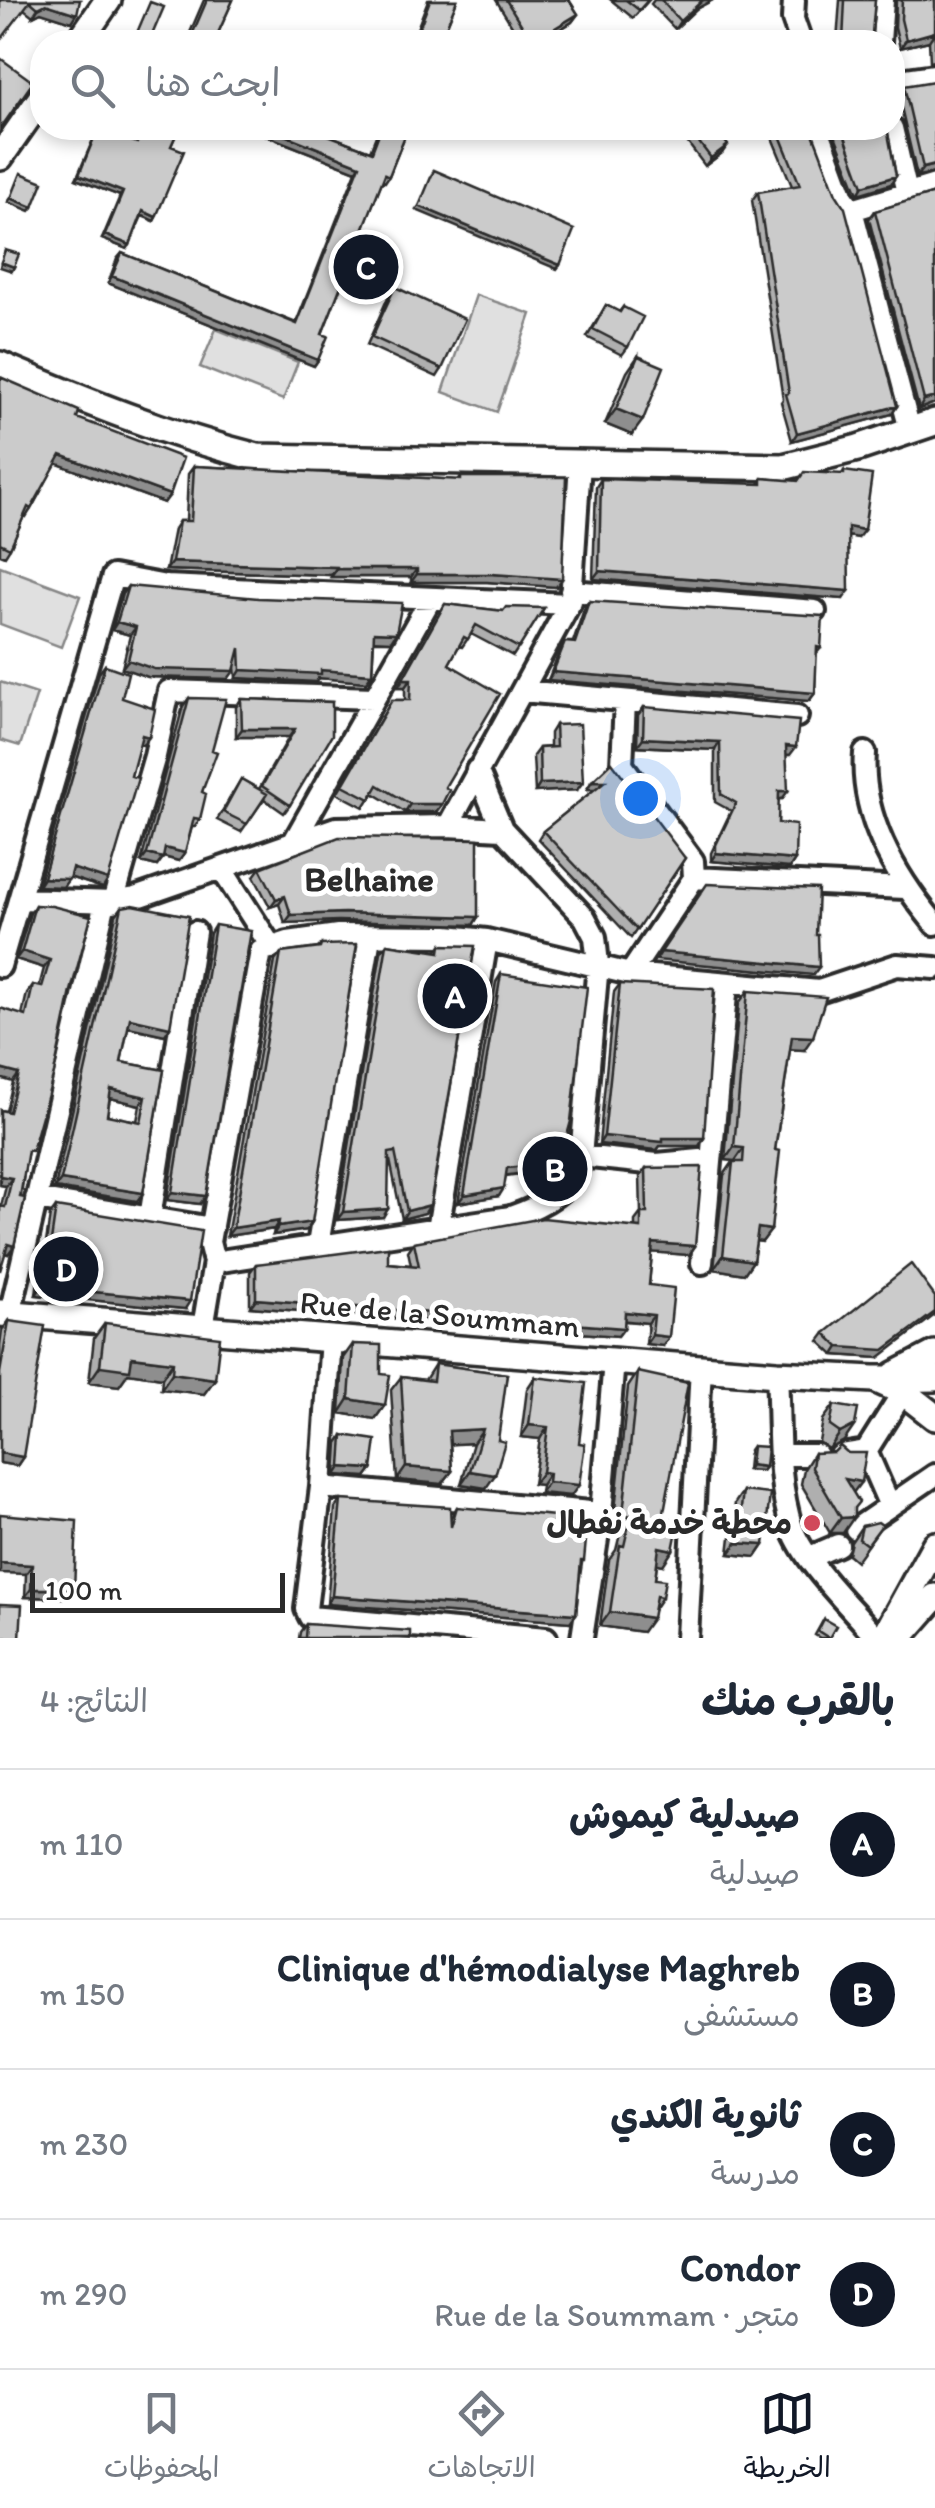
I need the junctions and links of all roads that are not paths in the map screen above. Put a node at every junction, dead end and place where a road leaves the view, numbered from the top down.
1 (108, 0) edge
2 (794, 0) edge
3 (882, 0) edge
4 (87, 30) edge
5 (797, 30) edge
6 (881, 30) edge
7 (935, 75) edge
8 (905, 80) edge
9 (30, 114) edge
10 (822, 140) edge
11 (895, 140) edge
12 (0, 157) edge
13 (935, 185) edge
14 (907, 193) junction
15 (852, 210) junction
16 (0, 365) edge
17 (935, 422) edge
18 (910, 430) junction
19 (580, 463) junction
20 (431, 598) junction
21 (570, 598) junction
22 (815, 611) edge
23 (522, 691) junction
24 (373, 698) junction
25 (624, 700) junction
26 (797, 716) edge
27 (866, 753) dead end
28 (477, 770) junction
29 (448, 826) junction
30 (502, 829) junction
31 (293, 843) junction
32 (221, 868) junction
33 (694, 878) junction
34 (905, 888) junction
35 (20, 899) junction
36 (109, 902) junction
37 (935, 924) edge
38 (195, 932) dead end
39 (4, 935) edge
40 (370, 937) junction
41 (487, 940) junction
42 (272, 948) junction
43 (598, 964) junction
44 (0, 966) edge
45 (935, 968) edge
46 (630, 974) junction
47 (727, 982) junction
48 (581, 1156) junction
49 (711, 1159) junction
50 (36, 1199) junction
51 (150, 1218) junction
52 (212, 1228) junction
53 (438, 1229) junction
54 (318, 1245) junction
55 (214, 1262) junction
56 (702, 1263) dead end
57 (5, 1313) edge
58 (203, 1328) junction
59 (330, 1338) junction
60 (935, 1354) edge
61 (614, 1360) junction
62 (701, 1368) junction
63 (777, 1374) junction
64 (935, 1378) edge
65 (890, 1383) junction
66 (935, 1416) edge
67 (866, 1451) junction
68 (781, 1455) junction
69 (817, 1455) edge
70 (841, 1455) edge
71 (935, 1475) edge
72 (321, 1488) junction
73 (890, 1506) junction
74 (601, 1513) junction
75 (856, 1530) edge
76 (838, 1545) dead end
77 (935, 1545) edge
78 (810, 1557) junction
79 (935, 1597) edge
80 (486, 1635) edge
81 (546, 1638) edge
82 (582, 1638) edge
83 (688, 1638) edge
84 (881, 1638) edge
85 (899, 1638) edge

1 - 4 main road
2 - 5 street
3 - 6 street
7 - 8 street
9 - 12 main road
10 - 15 street
11 - 14 street
13 - 14 street
14 - 15 street
15 - 18 street
16 - 19 main road
17 - 18 main road
18 - 19 main road
19 - 21 street
20 - 21 street
20 - 24 street
20 - 35 street
21 - 22 street
21 - 23 street
23 - 25 street
23 - 28 street
24 - 31 street
24 - 36 street
25 - 26 street
25 - 33 street
27 - 34 street
28 - 29 street
28 - 30 street
29 - 30 street
29 - 31 street
30 - 43 street
31 - 32 street
32 - 36 street
32 - 42 street
33 - 34 street
33 - 46 street
34 - 37 street
35 - 36 street
35 - 39 street
36 - 50 street
38 - 51 street
39 - 44 street
40 - 41 street
40 - 42 street
40 - 54 street
41 - 43 street
41 - 53 street
42 - 52 street
43 - 46 street
43 - 48 street
45 - 47 street
46 - 47 street
47 - 49 street
48 - 49 street
48 - 53 street
49 - 56 street
50 - 51 street
50 - 57 street
51 - 52 street
52 - 55 street
53 - 54 street
54 - 55 street
55 - 58 street
57 - 58 main road, Rue de la Soummam
58 - 59 main road, Rue de la Soummam
59 - 61 main road, Rue de la Soummam
59 - 72 street
60 - 65 main road
61 - 62 main road, Rue de la Soummam
61 - 74 street
62 - 63 main road, Rue de la Soummam
62 - 83 street
63 - 65 main road, Rue de la Soummam
63 - 68 street
64 - 65 main road, Rue de la Soummam
65 - 66 main road
65 - 67 street
67 - 70 street
67 - 73 street
68 - 69 street
68 - 78 street
71 - 73 street
72 - 74 street
72 - 80 street
73 - 75 street
74 - 82 street
76 - 78 street
77 - 84 main road
78 - 84 street
79 - 85 main road
80 - 81 street

